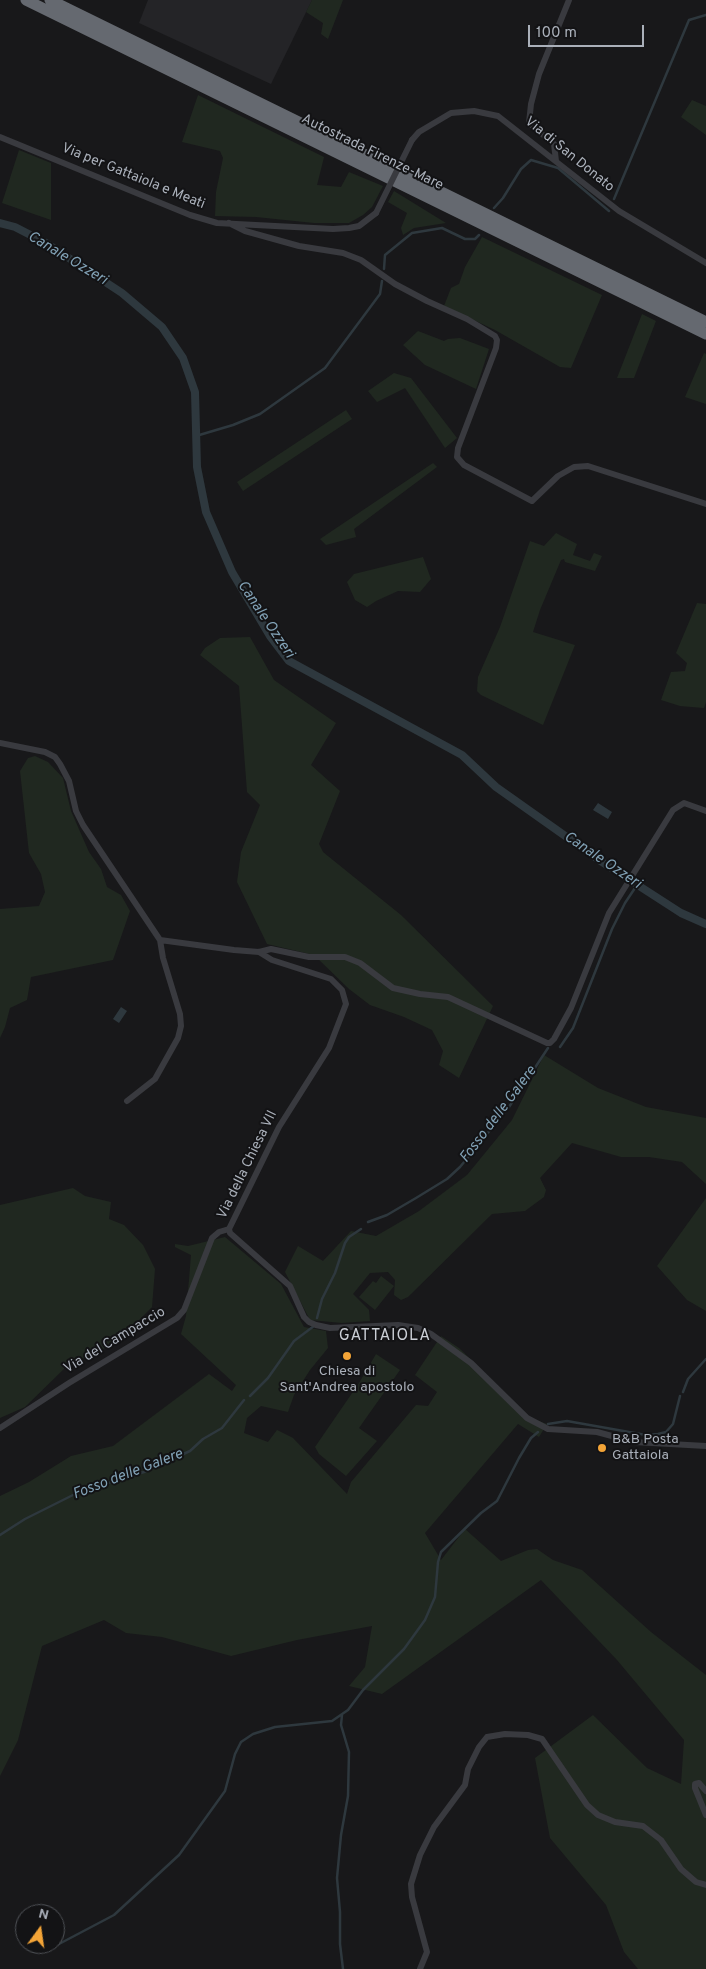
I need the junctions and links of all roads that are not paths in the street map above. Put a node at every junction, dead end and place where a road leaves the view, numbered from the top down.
1 (26, 0) edge
2 (50, 0) edge
3 (569, 0) edge
4 (0, 137) edge
5 (556, 161) junction
6 (376, 213) joint
7 (229, 223) junction
8 (706, 263) edge
9 (706, 322) edge
10 (706, 334) edge
11 (706, 504) edge
12 (0, 743) edge
13 (706, 811) edge
14 (160, 940) junction
15 (259, 952) junction
16 (127, 1101) dead end
17 (230, 1229) junction
18 (0, 1428) edge
19 (706, 1446) edge
20 (706, 1791) edge
21 (706, 1815) edge
22 (706, 1885) edge
23 (420, 1969) edge

1 - 10 highway, Autostrada Firenze-Mare
2 - 9 highway, Autostrada Firenze-Mare
3 - 5 street
4 - 7 street, Via per Gattaiola e Meati
5 - 6 street, Via di San Donato, bridge
5 - 8 street, Via di San Donato
6 - 7 street, Via per Gattaiola e Meati
7 - 11 street
12 - 14 street
13 - 15 street
14 - 15 street
14 - 16 street
15 - 17 street, Via della Chiesa VII
17 - 18 street, Via del Campaccio
17 - 19 street, Via della Chiesa VII
20 - 21 street
22 - 23 street

